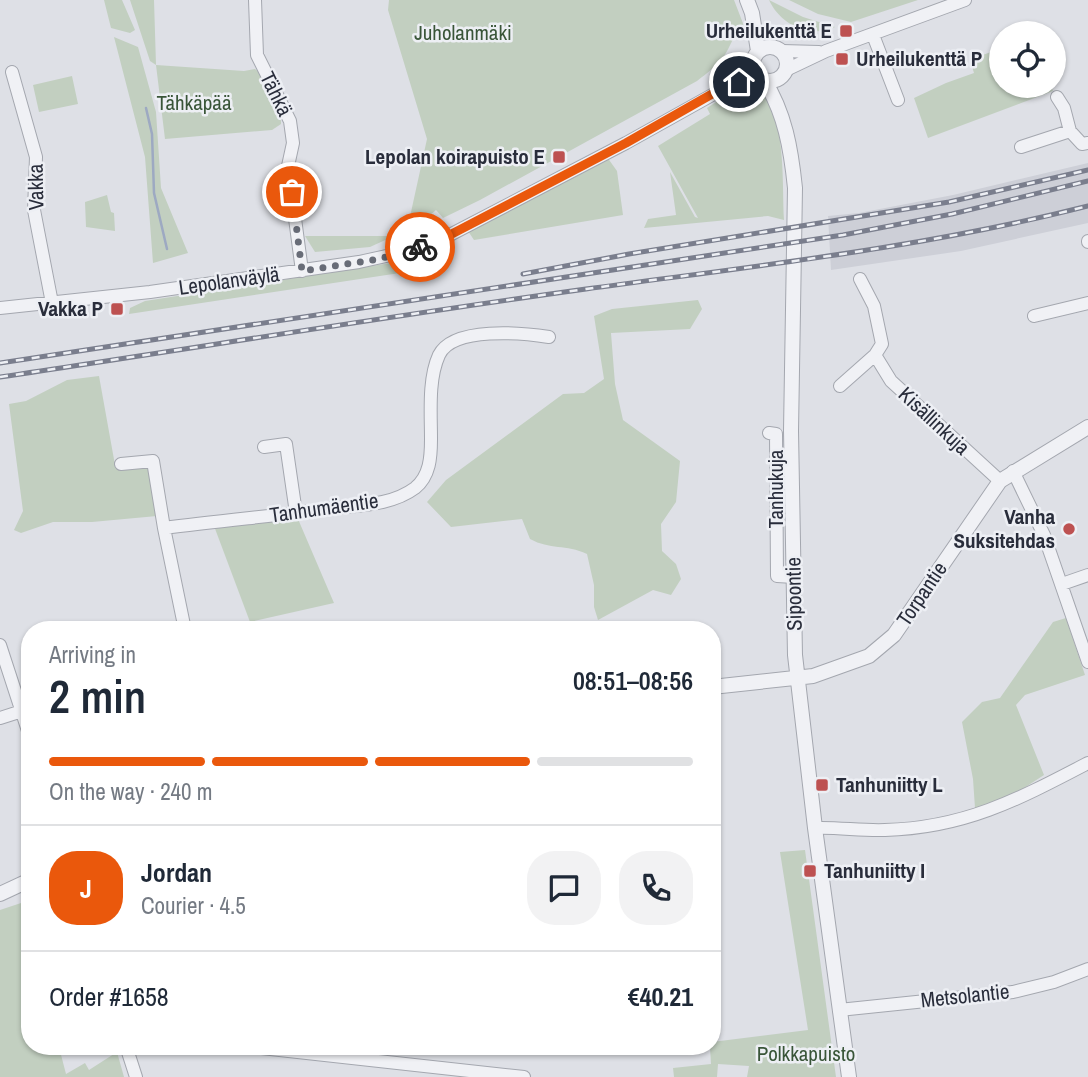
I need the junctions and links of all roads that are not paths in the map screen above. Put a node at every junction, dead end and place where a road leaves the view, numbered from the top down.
1 (255, 0) edge
2 (965, 0) edge
3 (749, 7) edge
4 (873, 35) junction
5 (780, 49) junction
6 (826, 51) junction
7 (756, 54) junction
8 (12, 72) dead end
9 (785, 73) junction
10 (761, 78) junction
11 (712, 94) junction
12 (1058, 98) edge
13 (898, 100) dead end
14 (780, 110) junction
15 (1070, 131) junction
16 (1085, 143) edge
17 (1021, 147) dead end
18 (302, 271) junction
19 (860, 279) dead end
20 (52, 303) junction
21 (1088, 303) edge
22 (0, 308) edge
23 (1034, 316) dead end
24 (549, 337) dead end
25 (875, 355) junction
26 (840, 386) dead end
27 (1088, 427) edge
28 (769, 433) dead end
29 (264, 447) dead end
30 (121, 464) dead end
31 (1013, 471) junction
32 (1000, 481) junction
33 (296, 513) junction
34 (164, 528) junction
35 (1088, 575) edge
36 (794, 577) junction
37 (1062, 584) junction
38 (183, 621) edge
39 (0, 645) edge
40 (1088, 662) edge
41 (797, 678) junction
42 (721, 686) edge
43 (21, 708) edge
44 (21, 711) edge
45 (0, 718) edge
46 (1088, 763) edge
47 (815, 828) junction
48 (21, 884) edge
49 (0, 894) edge
50 (1088, 969) edge
51 (839, 1010) junction
52 (129, 1055) edge
53 (324, 1055) edge
54 (136, 1077) edge
55 (524, 1077) edge
56 (849, 1077) edge

1 - 18 street, Tähkä
2 - 4 street
3 - 5 street
3 - 7 street
4 - 6 street
4 - 13 street
5 - 6 street
5 - 7 street
5 - 9 street
6 - 9 street
7 - 10 street
7 - 11 street, Lepolanväylä
8 - 20 street, Vakka
9 - 10 street
9 - 14 street, Sipoontie
10 - 11 street, Lepolanväylä
10 - 14 street, Sipoontie
11 - 18 street, Lepolanväylä
12 - 15 street
14 - 36 street, Sipoontie
15 - 16 street
15 - 17 street
18 - 20 street, Lepolanväylä
19 - 25 street
20 - 22 street, Lepolanväylä
21 - 23 street
24 - 33 street, Tanhumäentie
25 - 26 street
25 - 32 street, Kisällinkuja
27 - 31 street, Torpantie
28 - 36 street, Tanhukuja
29 - 33 street
30 - 34 street
31 - 32 street, Torpantie
31 - 37 street
32 - 41 street, Torpantie
33 - 34 street, Tanhumäentie
34 - 38 street
35 - 37 street
36 - 41 street, Sipoontie
37 - 40 street
39 - 43 street
41 - 42 street, Torpantie
41 - 47 street, Sipoontie
44 - 45 street
46 - 47 street
47 - 51 street, Sipoontie
48 - 49 street
50 - 51 street, Metsolantie
51 - 56 street, Sipoontie
52 - 54 street
53 - 55 street

